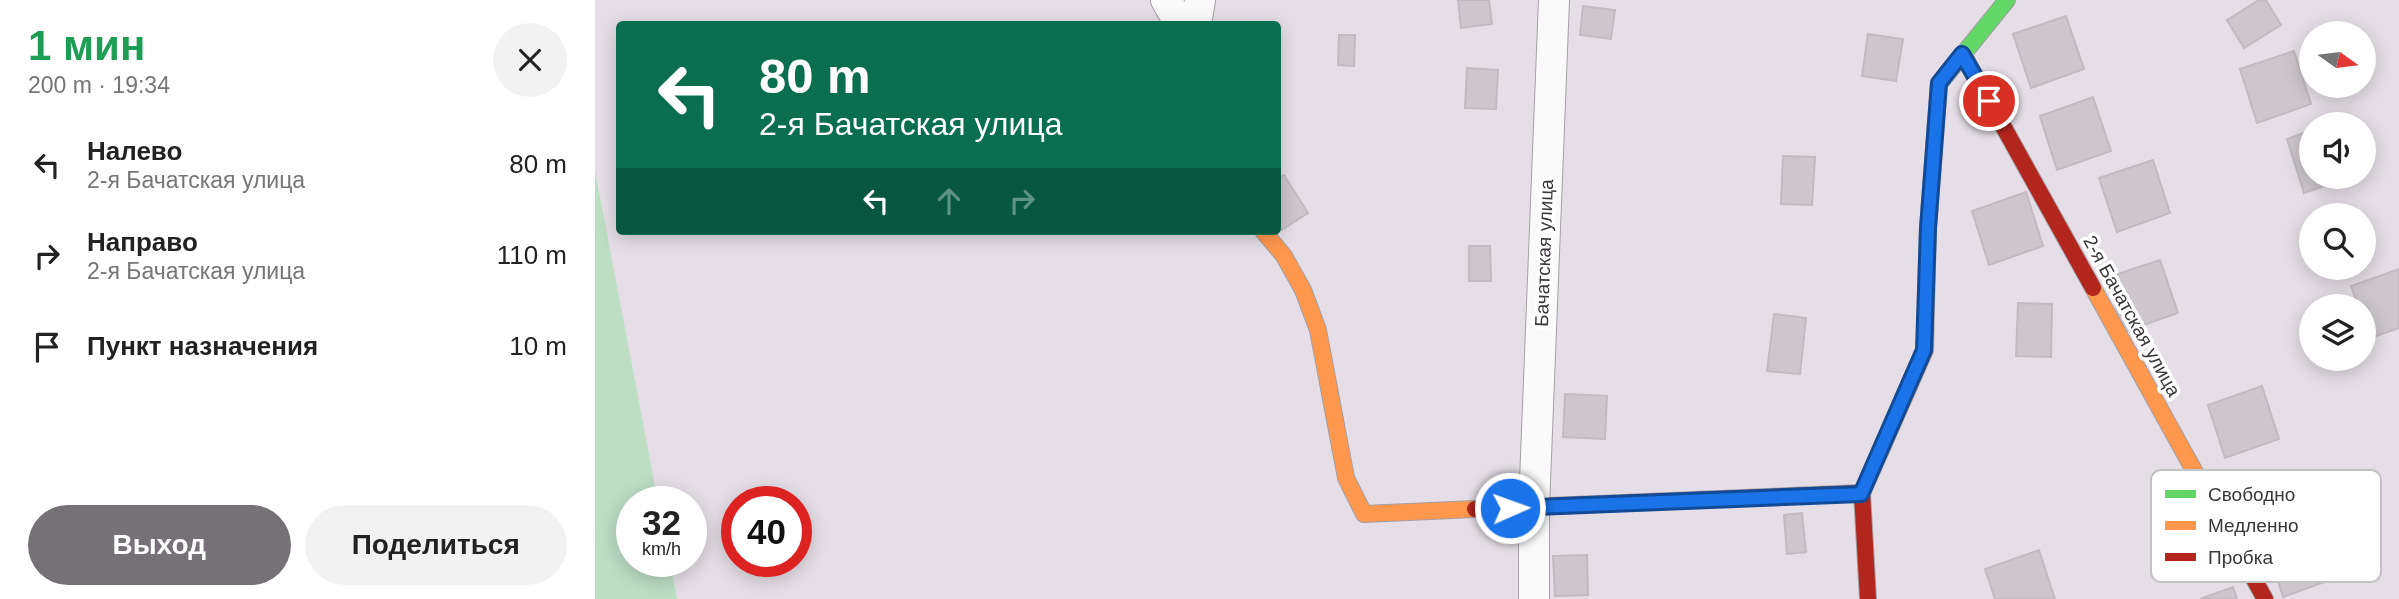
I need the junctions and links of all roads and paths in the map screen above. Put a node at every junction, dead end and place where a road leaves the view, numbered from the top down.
1 (1166, 0) edge
2 (1200, 0) edge
3 (1554, 0) edge
4 (2007, 0) edge
5 (1178, 21) edge
6 (1196, 21) edge
7 (1962, 54) junction
8 (1266, 235) edge
9 (2194, 470) edge
10 (1861, 494) junction
11 (1534, 507) junction
12 (2257, 582) edge
13 (1534, 599) edge
14 (1868, 599) edge
15 (2266, 599) edge

1 - 5 street
2 - 6 street
3 - 11 street, Бачатская улица
4 - 7 street
7 - 9 street, 2-я Бачатская улица
7 - 10 street
8 - 11 street
10 - 11 street
10 - 14 street
11 - 13 street, Бачатская улица
12 - 15 street, 2-я Бачатская улица

